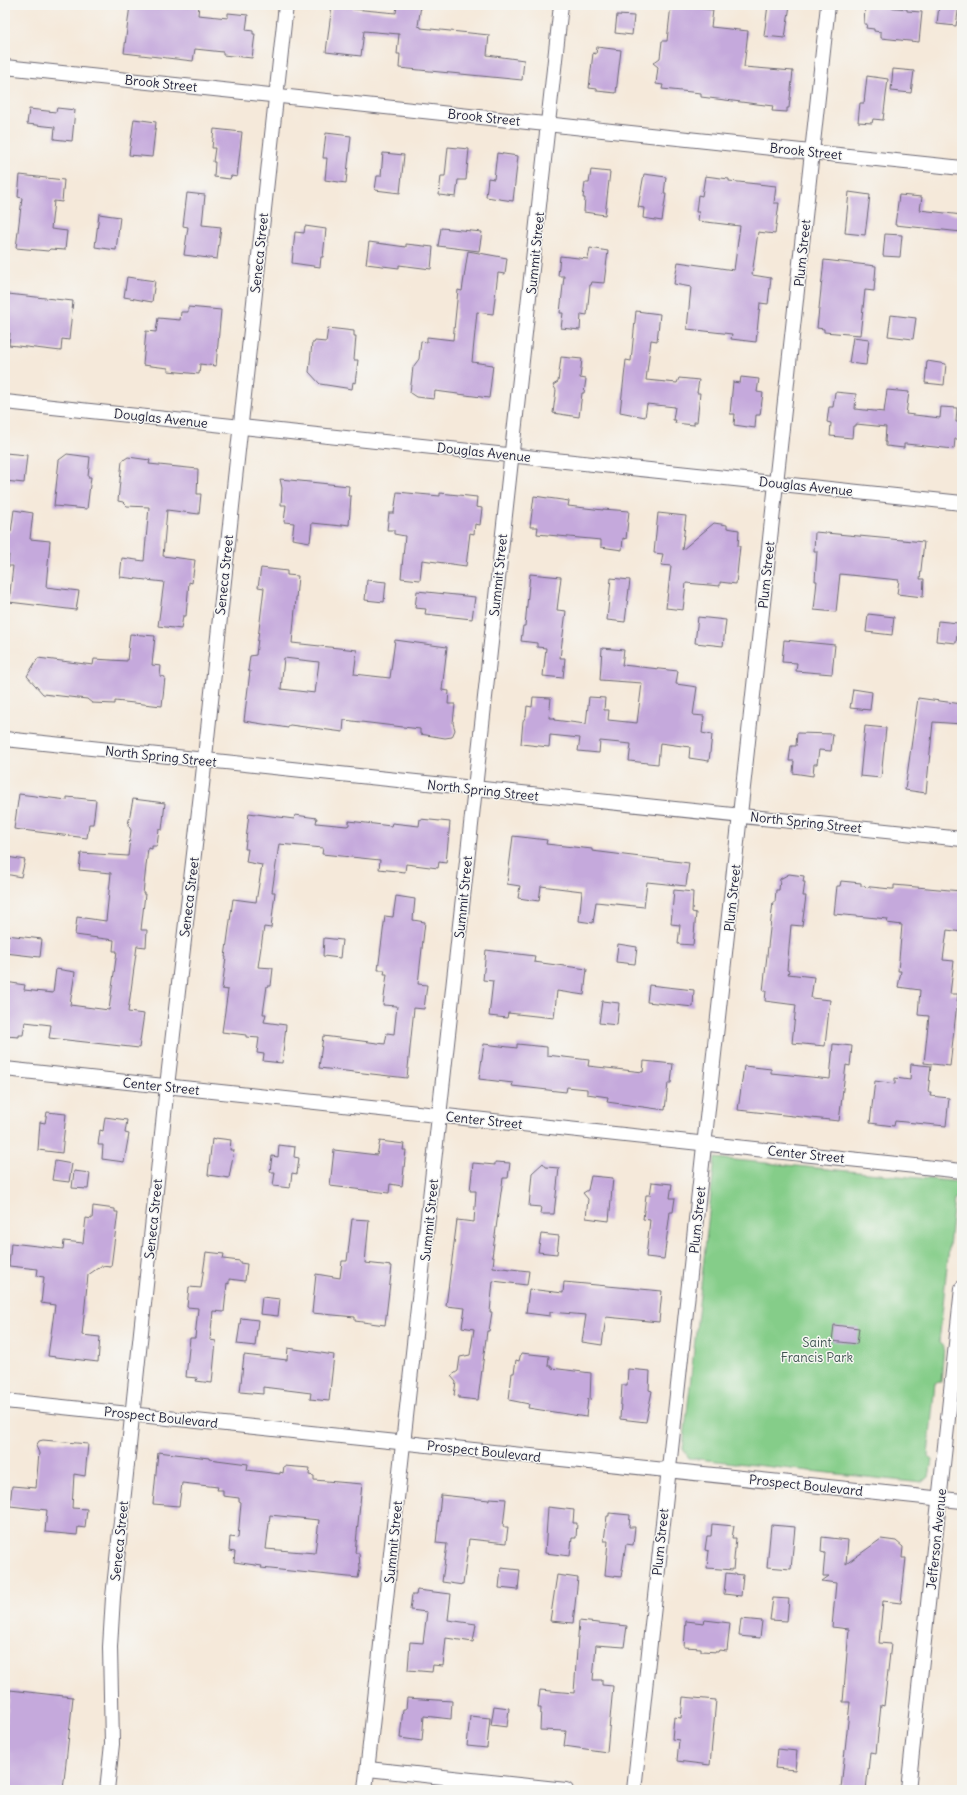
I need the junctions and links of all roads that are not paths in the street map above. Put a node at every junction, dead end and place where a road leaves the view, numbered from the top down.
1 (286, 5) edge
2 (561, 5) edge
3 (828, 5) edge
4 (5, 67) edge
5 (276, 96) junction
6 (549, 123) junction
7 (813, 152) junction
8 (962, 168) edge
9 (5, 402) edge
10 (240, 426) junction
11 (512, 455) junction
12 (776, 483) junction
13 (962, 502) edge
14 (5, 739) edge
15 (204, 760) junction
16 (474, 789) junction
17 (741, 815) junction
18 (962, 839) edge
19 (5, 1069) edge
20 (167, 1086) junction
21 (440, 1115) junction
22 (705, 1143) junction
23 (962, 1171) edge
24 (962, 1288) edge
25 (5, 1401) edge
26 (132, 1414) junction
27 (404, 1442) junction
28 (668, 1470) junction
29 (940, 1499) junction
30 (962, 1501) edge
31 (368, 1769) junction
32 (107, 1790) edge
33 (365, 1790) edge
34 (566, 1790) edge
35 (634, 1790) edge
36 (908, 1790) edge

1 - 5 street, Seneca Street
2 - 6 street, Summit Street
3 - 7 street, Plum Street
4 - 5 street, Brook Street
5 - 6 street, Brook Street
5 - 10 street, Seneca Street
6 - 7 street, Brook Street
6 - 11 street, Summit Street
7 - 8 street, Brook Street
7 - 12 street, Plum Street
9 - 10 street, Douglas Avenue
10 - 11 street, Douglas Avenue
10 - 15 street, Seneca Street
11 - 12 street, Douglas Avenue
11 - 16 street, Summit Street
12 - 13 street, Douglas Avenue
12 - 17 street, Plum Street
14 - 15 street, North Spring Street
15 - 16 street, North Spring Street
15 - 20 street, Seneca Street
16 - 17 street, North Spring Street
16 - 21 street, Summit Street
17 - 18 street, North Spring Street
17 - 22 street, Plum Street
19 - 20 street, Center Street
20 - 21 street, Center Street
20 - 26 street, Seneca Street
21 - 22 street, Center Street
21 - 27 street, Summit Street
22 - 23 street, Center Street
22 - 28 street, Plum Street
24 - 29 street, Jefferson Avenue
25 - 26 street, Prospect Boulevard
26 - 27 street, Prospect Boulevard
26 - 32 street, Seneca Street
27 - 28 street, Prospect Boulevard
27 - 31 street, Summit Street
28 - 29 street, Prospect Boulevard
28 - 35 street, Plum Street
29 - 30 street, Prospect Boulevard
29 - 36 street, Jefferson Avenue
31 - 33 street, Summit Street
31 - 34 street

